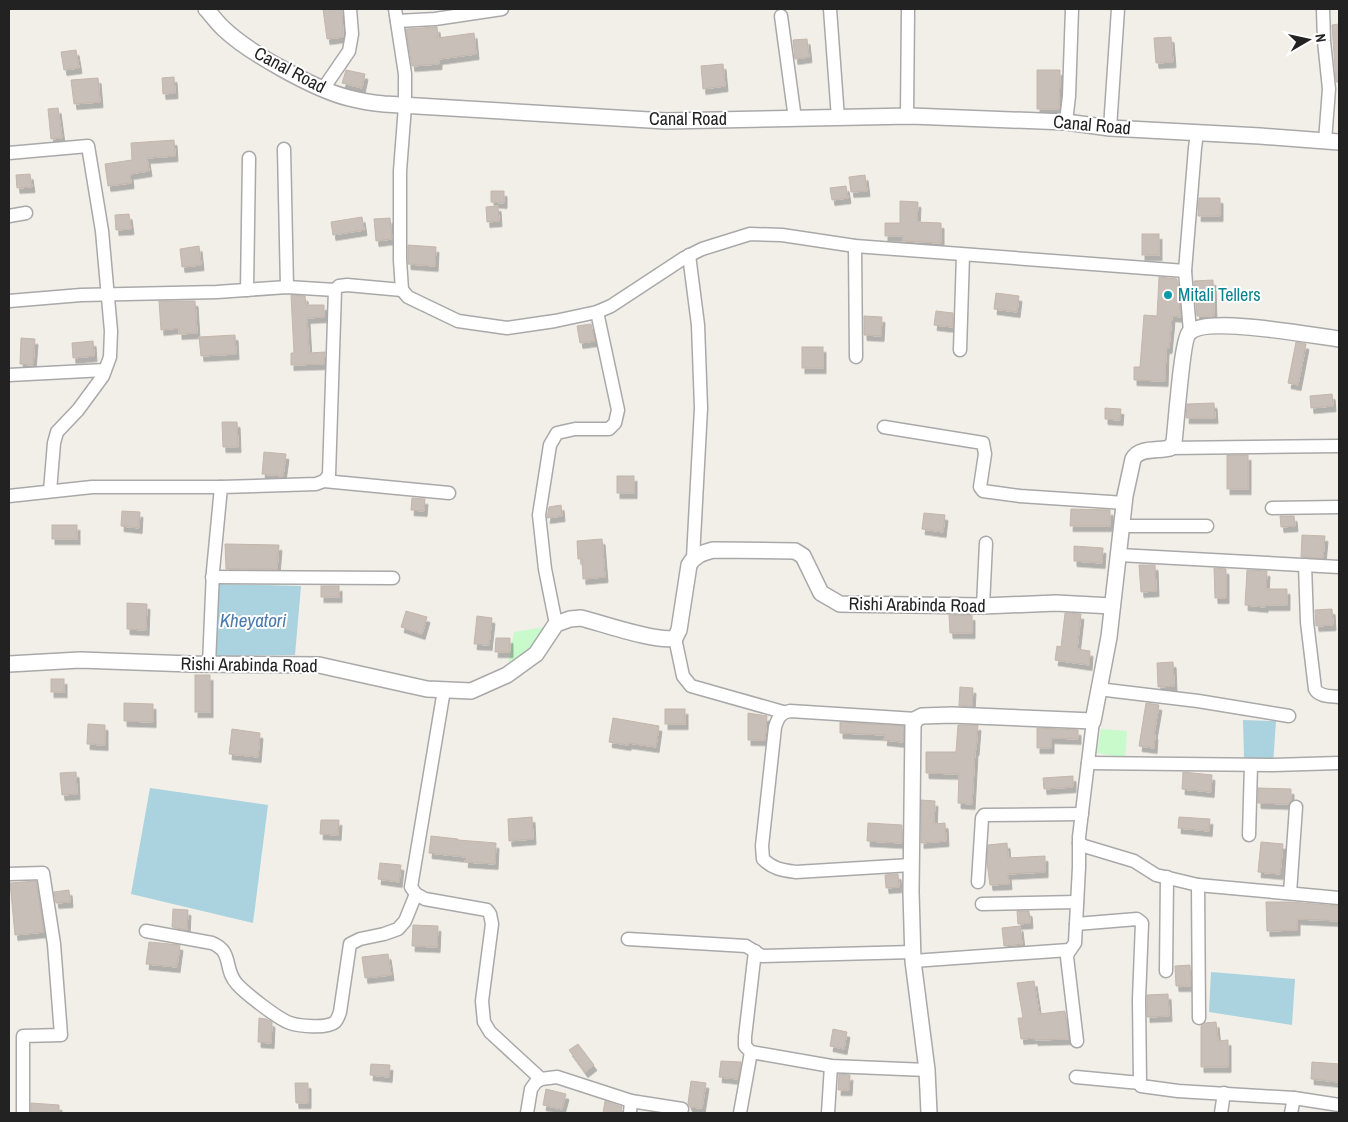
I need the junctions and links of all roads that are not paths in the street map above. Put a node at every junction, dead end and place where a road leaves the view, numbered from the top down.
1 (206, 9) edge
2 (350, 9) edge
3 (502, 9) edge
4 (830, 9) edge
5 (908, 9) edge
6 (1072, 9) edge
7 (1118, 9) edge
8 (1324, 9) edge
9 (396, 15) edge
10 (781, 16) dead end
11 (323, 89) junction
12 (405, 110) junction
13 (907, 116) junction
14 (795, 118) junction
15 (838, 118) junction
16 (1066, 122) junction
17 (1110, 128) junction
18 (1196, 141) junction
19 (1332, 141) edge
20 (284, 149) dead end
21 (9, 152) edge
22 (249, 158) dead end
23 (26, 213) dead end
24 (9, 216) edge
25 (855, 246) junction
26 (689, 255) junction
27 (963, 255) junction
28 (1185, 271) junction
29 (287, 287) junction
30 (247, 290) junction
31 (335, 290) junction
32 (402, 290) junction
33 (108, 295) junction
34 (9, 301) edge
35 (597, 312) junction
36 (1190, 332) junction
37 (1339, 340) edge
38 (960, 350) dead end
39 (856, 357) dead end
40 (105, 370) junction
41 (9, 375) edge
42 (884, 427) dead end
43 (1339, 446) edge
44 (1170, 448) junction
45 (324, 480) junction
46 (221, 487) junction
47 (50, 491) junction
48 (449, 493) dead end
49 (9, 496) edge
50 (1125, 503) junction
51 (1339, 507) edge
52 (1272, 508) dead end
53 (1122, 526) junction
54 (1207, 526) dead end
55 (986, 543) dead end
56 (1119, 555) junction
57 (693, 558) junction
58 (1305, 565) junction
59 (1339, 567) edge
60 (212, 577) junction
61 (393, 578) dead end
62 (982, 606) junction
63 (1112, 606) junction
64 (556, 624) junction
65 (675, 638) junction
66 (9, 664) edge
67 (209, 664) junction
68 (1098, 689) junction
69 (444, 690) junction
70 (1339, 696) edge
71 (783, 712) junction
72 (1289, 716) dead end
73 (916, 719) junction
74 (1093, 721) junction
75 (1088, 763) junction
76 (1339, 763) edge
77 (1251, 765) junction
78 (1296, 807) dead end
79 (1082, 814) junction
80 (1249, 835) dead end
81 (1079, 843) junction
82 (911, 865) junction
83 (9, 874) edge
84 (1166, 877) junction
85 (978, 882) dead end
86 (1198, 885) junction
87 (1290, 893) junction
88 (416, 894) junction
89 (1339, 898) edge
90 (1077, 902) junction
91 (982, 904) dead end
92 (1076, 924) junction
93 (146, 931) dead end
94 (628, 939) dead end
95 (1069, 950) junction
96 (755, 951) junction
97 (913, 956) junction
98 (1166, 971) dead end
99 (1200, 1018) dead end
100 (1077, 1041) dead end
101 (751, 1052) junction
102 (831, 1066) junction
103 (927, 1070) junction
104 (1076, 1077) dead end
105 (541, 1078) junction
106 (1140, 1083) junction
107 (1224, 1093) junction
108 (1294, 1098) junction
109 (1339, 1105) edge
110 (630, 1107) edge
111 (682, 1109) dead end
112 (23, 1113) edge
113 (527, 1113) edge
114 (740, 1113) edge
115 (828, 1113) edge
116 (929, 1113) edge
117 (1221, 1113) edge
118 (1291, 1113) edge

1 - 11 street, Canal Road
2 - 11 street
3 - 9 street
4 - 15 street
5 - 13 street
6 - 16 street
7 - 17 street
8 - 19 street
9 - 12 street
10 - 14 street
11 - 12 street, Canal Road
12 - 14 street, Canal Road
12 - 32 street
13 - 15 street, Canal Road
13 - 16 street, Canal Road
14 - 15 street, Canal Road
16 - 17 street, Canal Road
17 - 18 street, Canal Road
18 - 19 street, Canal Road
18 - 28 street
20 - 29 street
21 - 33 street
22 - 30 street
23 - 24 street
25 - 26 street
25 - 27 street
25 - 39 street
26 - 35 street
26 - 57 street
27 - 28 street
27 - 38 street
28 - 36 street
29 - 30 street
29 - 31 street
30 - 33 street
31 - 32 street
31 - 45 street
32 - 35 street
33 - 34 street
33 - 40 street
35 - 64 street
36 - 37 street
36 - 44 street
40 - 41 street
40 - 47 street
42 - 50 street
43 - 44 street
44 - 50 street
45 - 46 street
45 - 48 street
46 - 47 street
46 - 60 street
47 - 49 street
50 - 53 street
51 - 52 street
53 - 54 street
53 - 56 street
55 - 62 street
56 - 58 street
56 - 63 street
57 - 62 street, Rishi Arabinda Road
57 - 65 street
58 - 59 street
58 - 70 street
60 - 61 street
60 - 67 street
62 - 63 street, Rishi Arabinda Road
63 - 68 street
64 - 65 street
64 - 69 street, Rishi Arabinda Road
65 - 71 street
66 - 67 street, Rishi Arabinda Road
67 - 69 street, Rishi Arabinda Road
68 - 72 street
68 - 74 street
69 - 88 street
71 - 73 street
71 - 82 street
73 - 74 street
73 - 82 street
74 - 75 street
75 - 77 street
75 - 79 street
76 - 77 street
77 - 80 street
78 - 87 street
79 - 81 street
79 - 85 street
81 - 84 street
81 - 90 street
82 - 97 street
83 - 112 street
84 - 86 street
84 - 98 street
86 - 87 street
86 - 99 street
87 - 89 street
88 - 93 street
88 - 105 street
90 - 91 street
90 - 92 street
92 - 95 street
92 - 106 street
94 - 96 street
95 - 97 street
95 - 100 street
96 - 97 street
96 - 101 street
97 - 103 street
101 - 102 street
101 - 114 street
102 - 103 street
102 - 115 street
103 - 116 street
104 - 106 street
105 - 110 street
105 - 113 street
106 - 107 street
107 - 108 street
107 - 117 street
108 - 109 street
108 - 118 street
110 - 111 street

